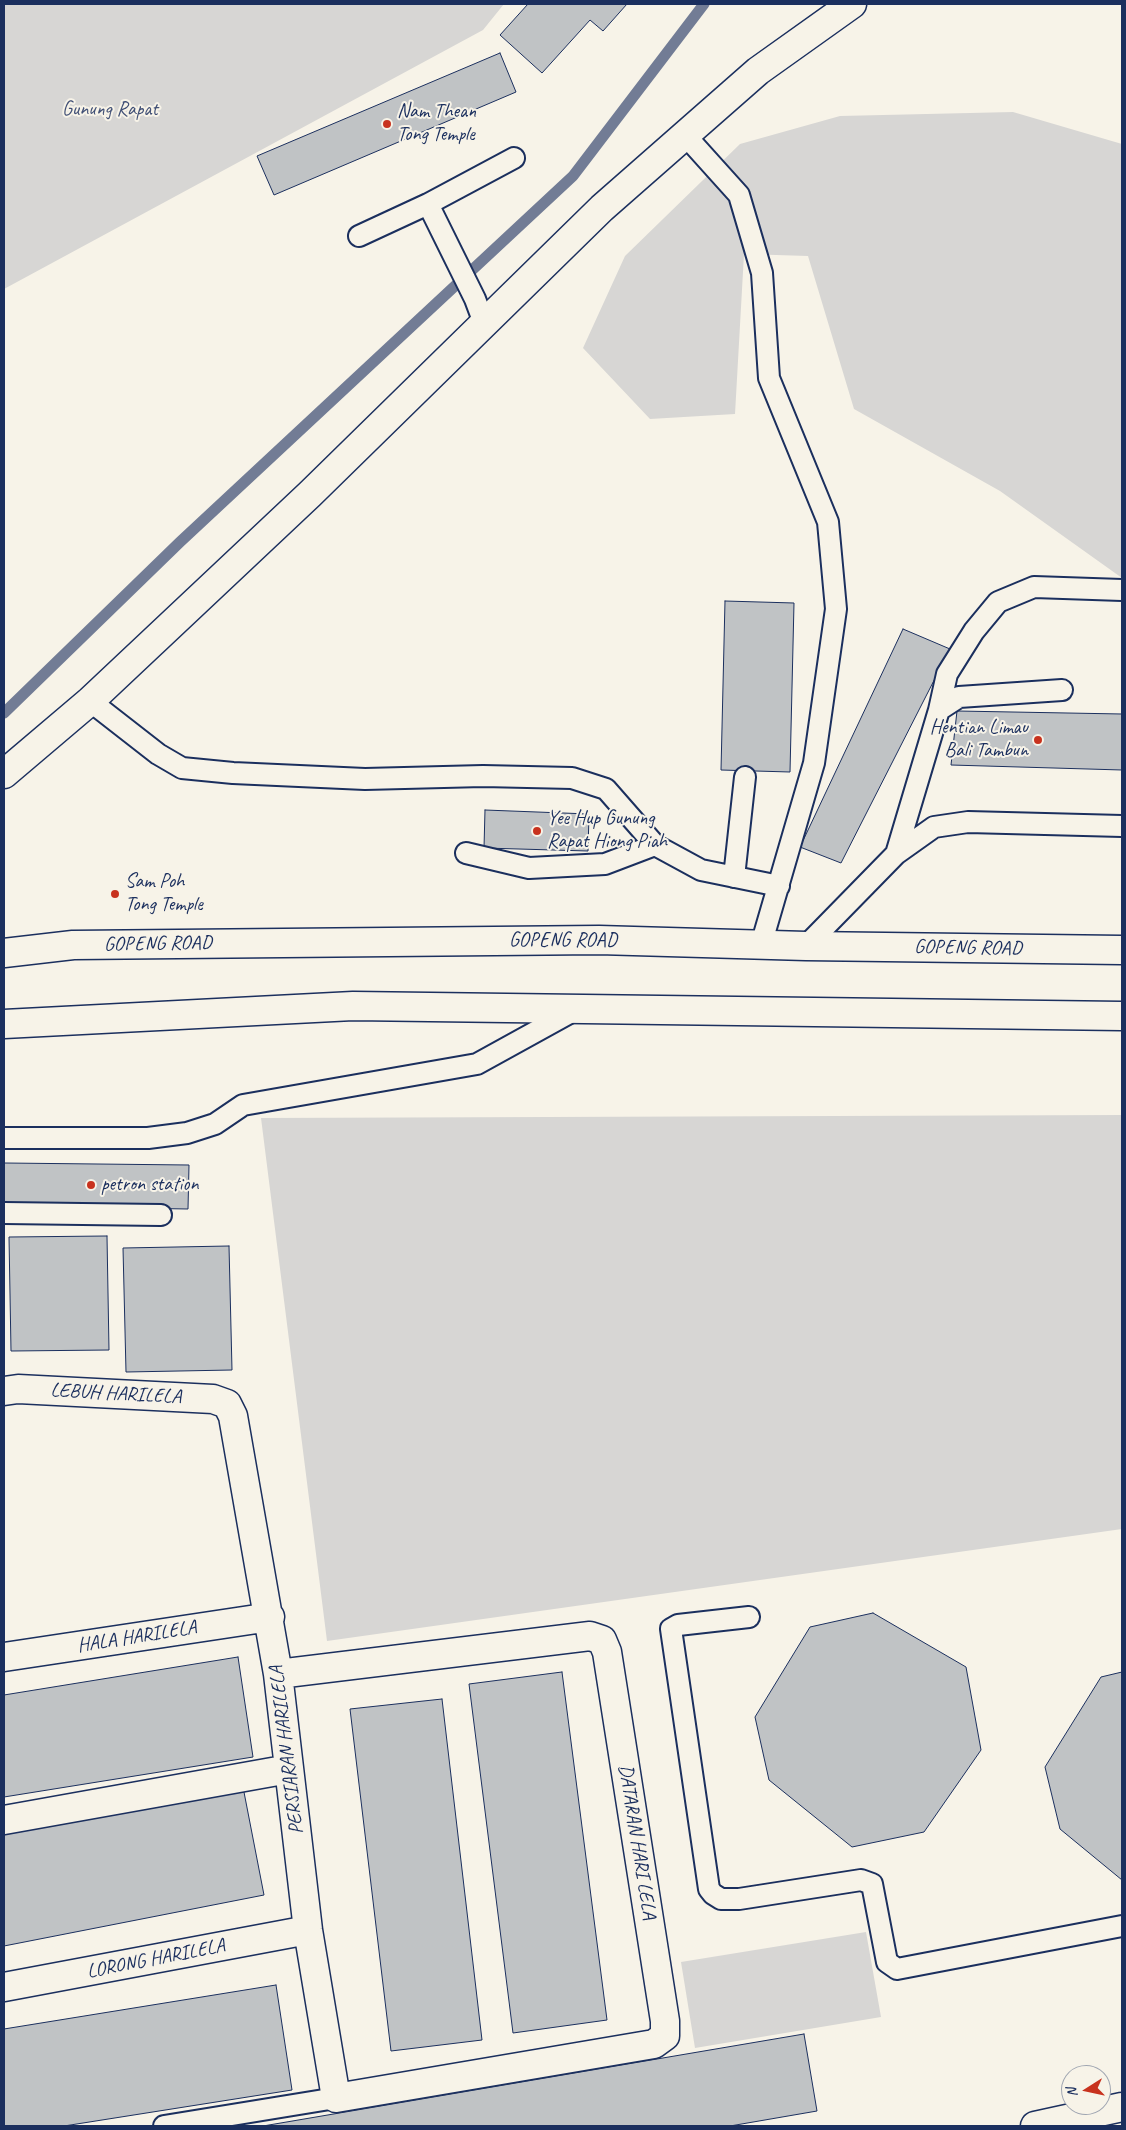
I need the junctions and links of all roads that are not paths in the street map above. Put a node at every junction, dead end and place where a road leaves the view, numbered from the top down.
1 (852, 4) edge
2 (686, 135) junction
3 (514, 158) dead end
4 (428, 204) junction
5 (359, 236) dead end
6 (480, 311) junction
7 (1122, 590) edge
8 (1062, 690) dead end
9 (90, 701) junction
10 (939, 710) junction
11 (4, 774) edge
12 (745, 778) dead end
13 (1122, 826) edge
14 (655, 844) junction
15 (466, 853) dead end
16 (896, 854) junction
17 (734, 877) junction
18 (779, 886) junction
19 (761, 944) junction
20 (806, 946) junction
21 (1122, 950) edge
22 (4, 953) edge
23 (576, 1009) junction
24 (1122, 1016) edge
25 (4, 1024) edge
26 (4, 1138) edge
27 (4, 1213) edge
28 (161, 1215) dead end
29 (4, 1391) edge
30 (227, 1404) joint
31 (270, 1616) junction
32 (749, 1618) dead end
33 (4, 1657) edge
34 (278, 1674) junction
35 (289, 1769) junction
36 (4, 1820) edge
37 (1122, 1926) edge
38 (308, 1930) junction
39 (4, 1988) edge
40 (336, 2098) junction
41 (1122, 2107) edge
42 (164, 2126) edge
43 (1034, 2126) edge

1 - 2 main road
2 - 6 main road
2 - 18 lane
3 - 4 lane
4 - 5 lane
4 - 6 lane
6 - 9 main road
7 - 10 lane
8 - 10 lane
9 - 11 main road
9 - 14 lane
10 - 16 lane
12 - 17 lane
13 - 16 lane
14 - 15 lane
14 - 17 lane
16 - 20 lane
17 - 18 lane
18 - 19 lane
19 - 20 main road, GOPENG ROAD
19 - 22 main road, GOPENG ROAD
20 - 21 main road, GOPENG ROAD
23 - 24 main road
23 - 25 main road
23 - 26 lane
27 - 28 lane
29 - 30 main road, LEBUH HARILELA
30 - 31 main road, PERSIARAN HARILELA
31 - 33 main road, HALA HARILELA
31 - 34 main road, PERSIARAN HARILELA
32 - 37 lane
34 - 35 main road, PERSIARAN HARILELA
34 - 40 main road, DATARAN HARI LELA
35 - 36 main road
35 - 38 main road, PERSIARAN HARILELA
38 - 39 main road, LORONG HARILELA
38 - 40 main road, PERSIARAN HARILELA
40 - 42 lane
41 - 43 main road

